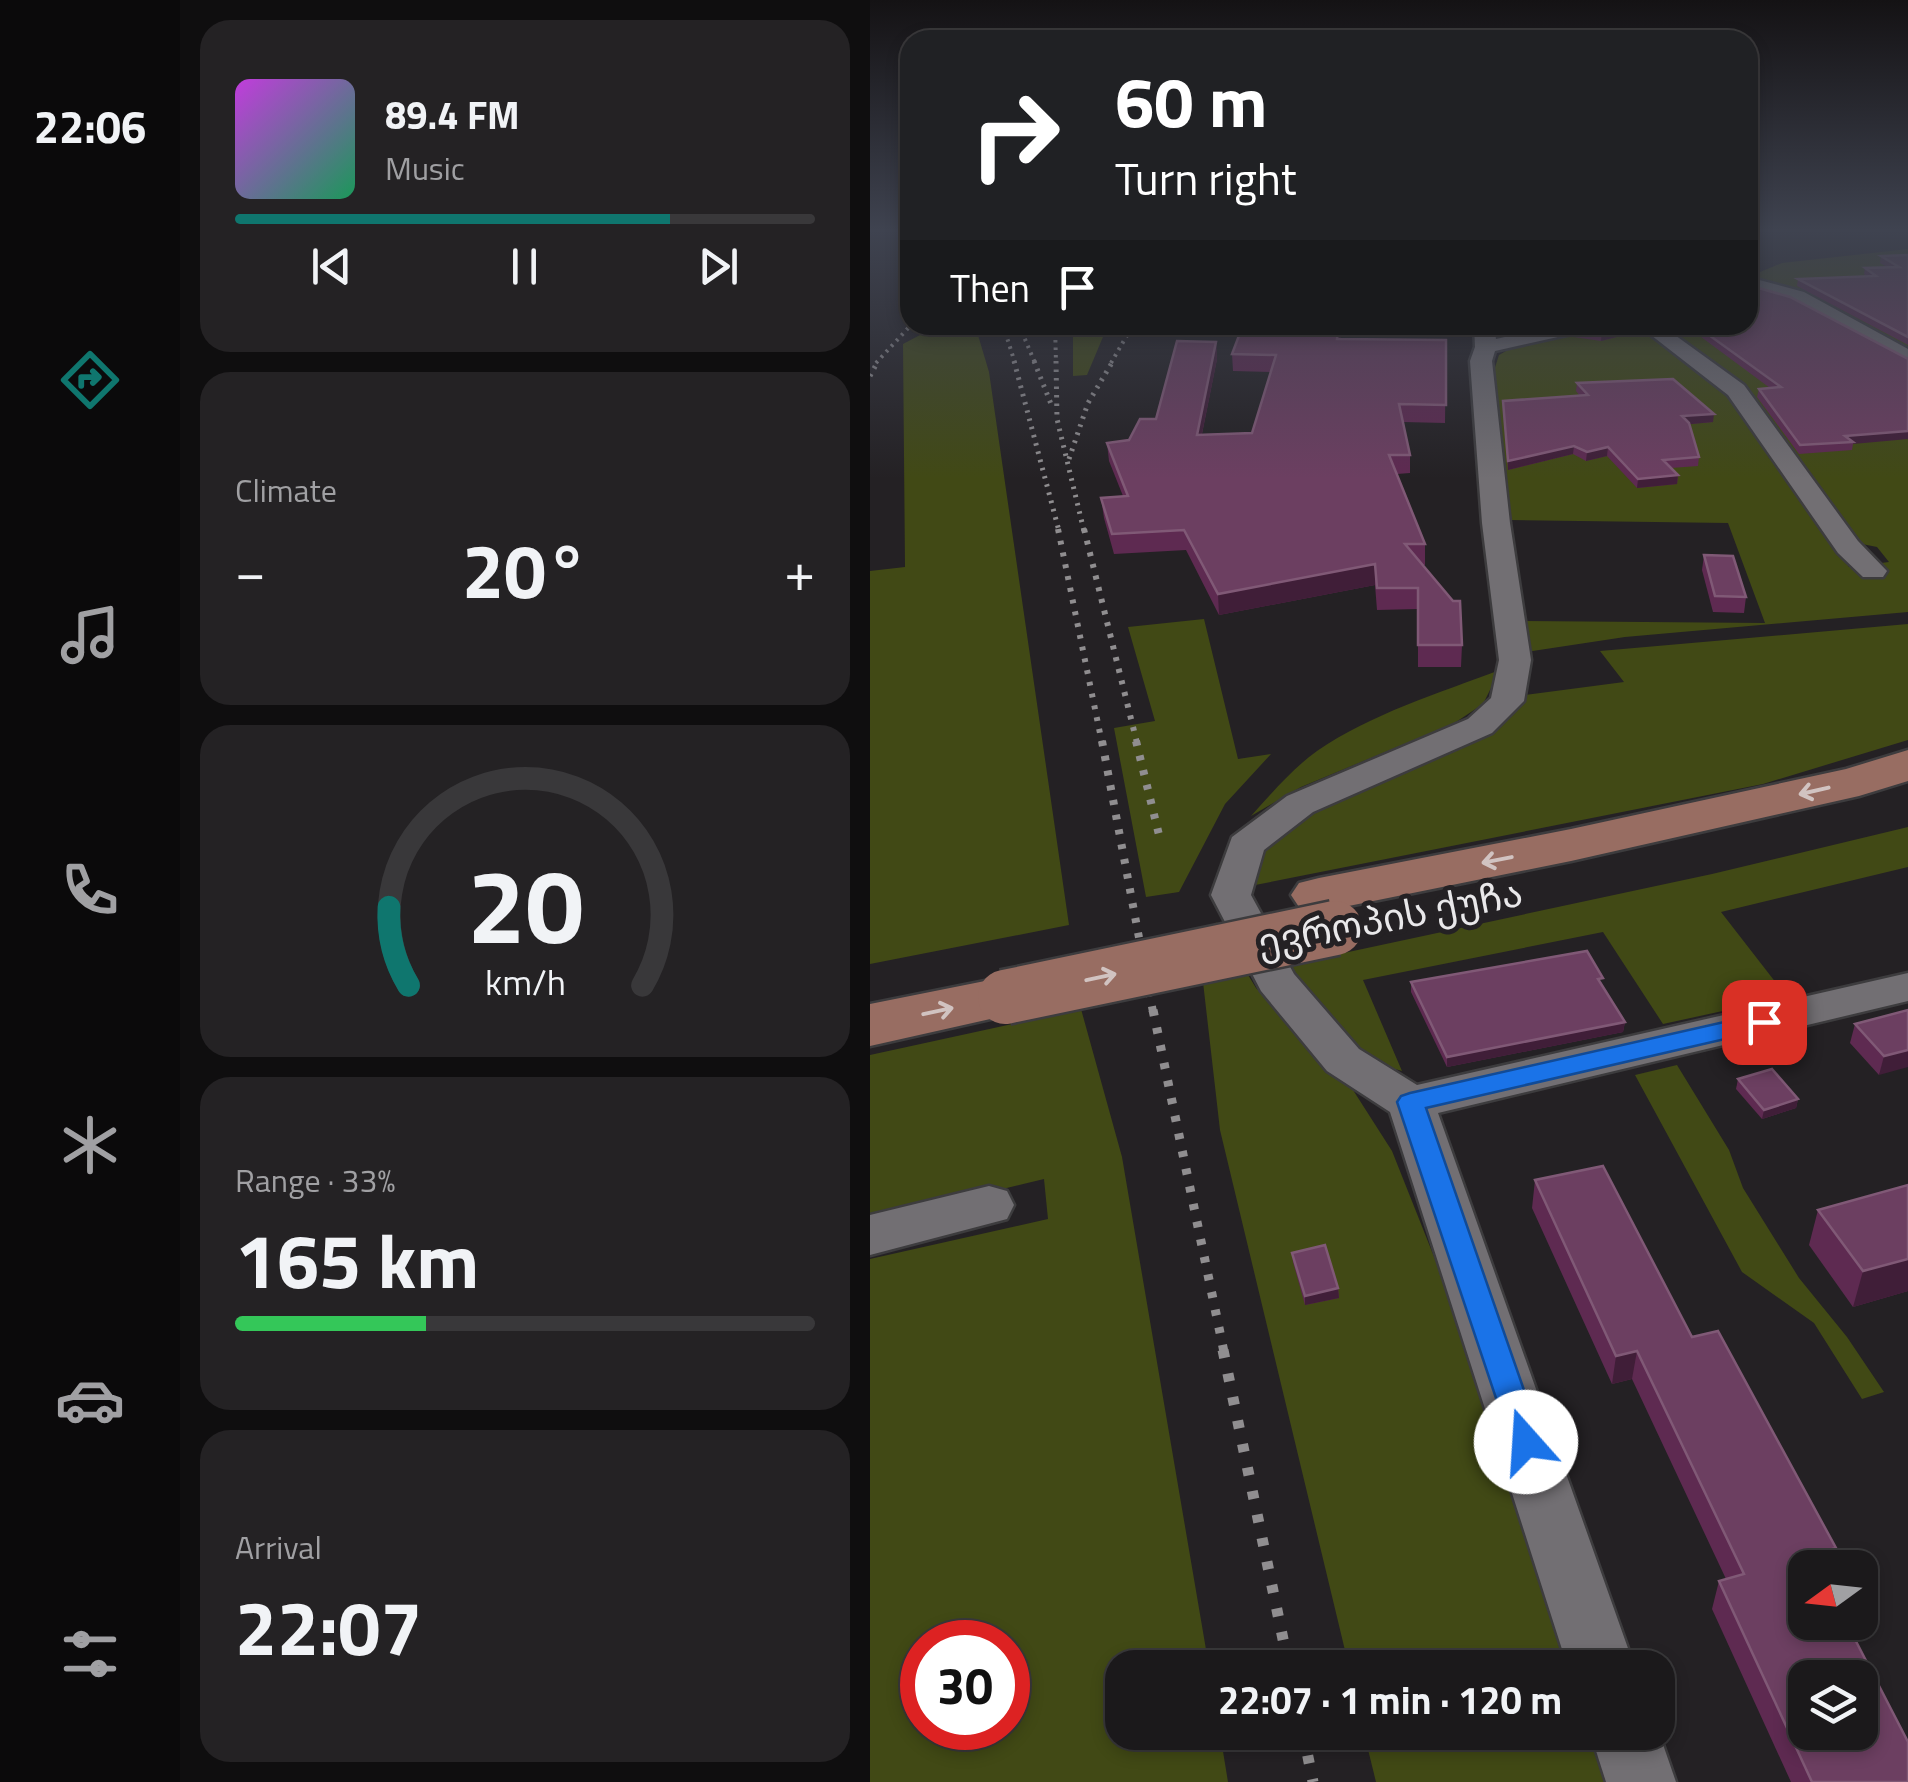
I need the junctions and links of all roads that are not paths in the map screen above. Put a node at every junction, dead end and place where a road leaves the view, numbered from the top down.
1 (1828, 313) edge
2 (1662, 335) edge
3 (1485, 336) edge
4 (1908, 358) edge
5 (1873, 571) dead end
6 (1908, 764) edge
7 (1908, 803) edge
8 (1327, 912) junction
9 (1001, 978) junction
10 (870, 986) edge
11 (1908, 988) edge
12 (870, 1025) edge
13 (1410, 1102) junction
14 (989, 1206) dead end
15 (870, 1235) edge
16 (1596, 1650) edge
17 (1630, 1750) edge
18 (1641, 1782) edge

1 - 4 street
2 - 5 street
3 - 13 street
6 -> 8 main road, ევროპის ქუჩა
7 - 8 main road, ევროპის ქუჩა
8 - 9 main road, ევროპის ქუჩა, bridge
9 - 10 main road, ევროპის ქუჩა
12 -> 9 main road, ევროპის ქუჩა
11 - 13 street
13 - 16 street
14 - 15 street
17 - 18 street

